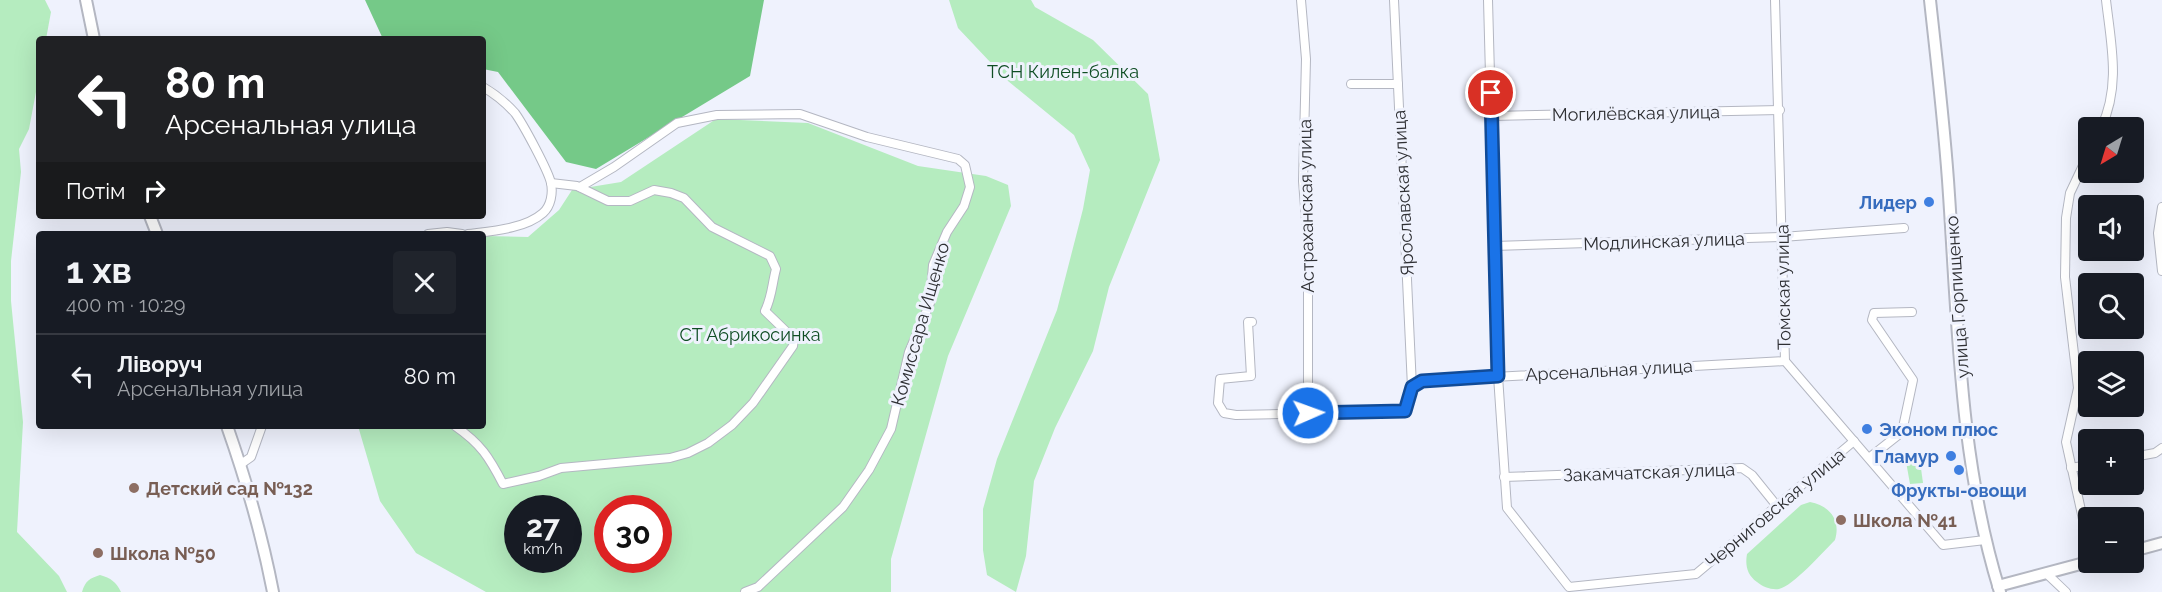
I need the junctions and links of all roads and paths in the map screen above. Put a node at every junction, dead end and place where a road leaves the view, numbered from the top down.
1 (86, 0) edge
2 (1301, 0) edge
3 (1394, 0) edge
4 (1488, 0) edge
5 (1775, 0) edge
6 (1930, 0) edge
7 (2106, 0) edge
8 (93, 36) edge
9 (1351, 84) dead end
10 (1398, 84) junction
11 (486, 88) edge
12 (1780, 110) junction
13 (1491, 116) junction
14 (2106, 117) edge
15 (2078, 176) edge
16 (551, 183) junction
17 (580, 187) junction
18 (2162, 207) edge
19 (1904, 228) dead end
20 (483, 231) edge
21 (1782, 237) junction
22 (1494, 246) junction
23 (2162, 271) edge
24 (1912, 312) dead end
25 (1252, 321) dead end
26 (1785, 362) junction
27 (1498, 376) junction
28 (1412, 387) junction
29 (1308, 413) junction
30 (228, 429) edge
31 (261, 429) edge
32 (459, 429) edge
33 (1854, 441) junction
34 (2162, 448) edge
35 (2144, 455) edge
36 (1869, 458) junction
37 (241, 465) junction
38 (2078, 467) edge
39 (2071, 468) junction
40 (1504, 477) junction
41 (1777, 506) junction
42 (2080, 507) edge
43 (1985, 540) junction
44 (2162, 543) edge
45 (2144, 548) edge
46 (2078, 565) edge
47 (2046, 573) junction
48 (1999, 589) edge
49 (273, 592) edge
50 (745, 592) edge
51 (2066, 592) edge

1 - 8 main road
2 - 29 street, Астраханская улица
3 - 10 street, Ярославская улица
4 - 13 street, Черниговская улица
5 - 12 street, Томская улица
6 - 43 main road, улица Горпищенко
7 - 14 street
9 - 10 street
10 - 28 street, Ярославская улица
11 - 16 street
12 - 13 street, Могилёвская улица
12 - 21 street, Томская улица
13 - 22 street, Черниговская улица
15 - 39 street
16 - 17 street
16 - 20 street
17 - 32 street
17 - 50 street, Комиссара Ищенко
18 - 23 street
19 - 21 street, Модлинская улица
21 - 22 street, Модлинская улица
21 - 26 street, Томская улица
22 - 27 street, Черниговская улица
24 - 36 street
25 - 29 street
26 - 27 street, Арсенальная улица
26 - 33 street, Томская улица
27 - 28 street, Арсенальная улица
27 - 40 street, Черниговская улица
28 - 29 street
30 - 37 main road
31 - 37 street
33 - 36 street, Томская улица
33 - 41 street, Черниговская улица
34 - 35 street
36 - 43 street, Томская улица
37 - 49 main road
38 - 39 street
39 - 42 street
40 - 41 street, Закамчатская улица
40 - 41 street, Черниговская улица
43 - 48 main road, улица Горпищенко
44 - 45 main road
46 - 47 main road
47 - 48 main road
47 - 51 street

